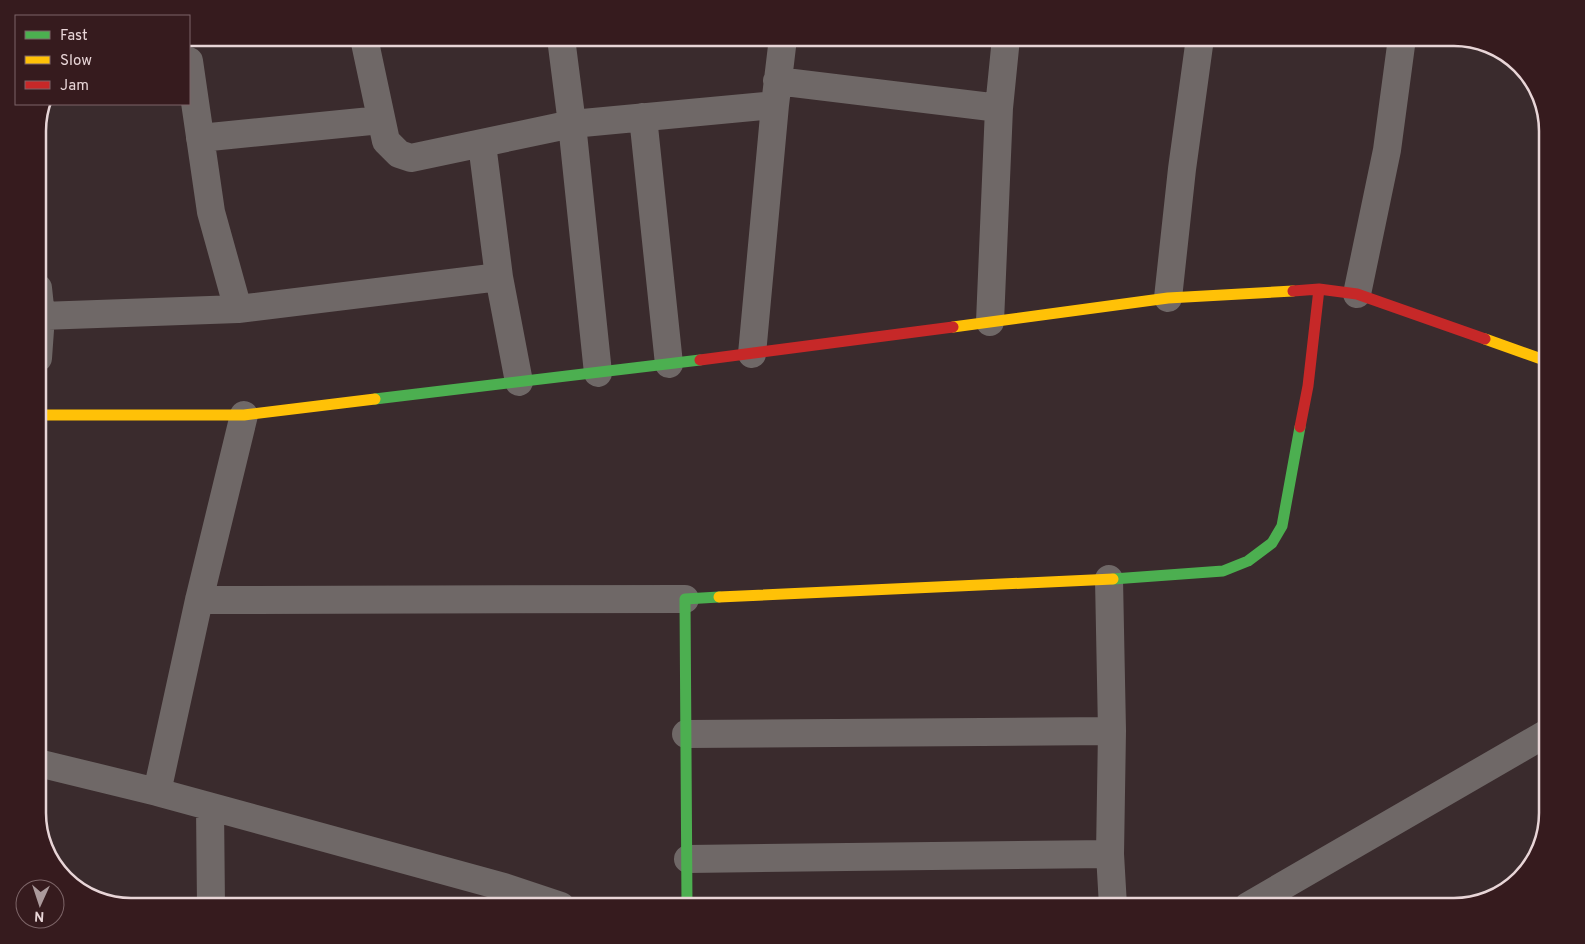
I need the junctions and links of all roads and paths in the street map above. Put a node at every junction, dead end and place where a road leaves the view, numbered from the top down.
1 (366, 46) edge
2 (562, 46) edge
3 (781, 46) edge
4 (1005, 46) edge
5 (1199, 46) edge
6 (1401, 46) edge
7 (190, 68) edge
8 (776, 93) junction
9 (999, 108) junction
10 (643, 118) junction
11 (381, 120) junction
12 (572, 124) junction
13 (200, 138) junction
14 (482, 144) junction
15 (499, 277) junction
16 (1319, 289) junction
17 (1357, 294) junction
18 (1168, 298) junction
19 (238, 309) junction
20 (46, 316) edge
21 (990, 322) junction
22 (752, 354) junction
23 (1539, 359) edge
24 (669, 364) junction
25 (598, 373) junction
26 (519, 382) junction
27 (46, 415) edge
28 (244, 415) junction
29 (1109, 578) junction
30 (685, 599) junction
31 (200, 600) junction
32 (1112, 731) junction
33 (686, 734) junction
34 (1539, 738) edge
35 (46, 765) edge
36 (157, 792) junction
37 (210, 807) junction
38 (1110, 854) junction
39 (688, 859) junction
40 (502, 897) edge
41 (211, 898) edge
42 (687, 898) edge
43 (1112, 898) edge
44 (1262, 898) edge

1 - 11 street
2 - 12 street
3 - 8 street
4 - 9 street
5 - 18 street
6 - 17 street
7 - 13 street
8 - 9 street
8 - 10 street
8 - 22 street
9 - 21 street
10 - 12 street
10 - 24 street
11 - 13 street
11 - 14 street
12 - 14 street
12 - 25 street
13 - 19 street
14 - 15 street
15 - 19 street
15 - 26 street
16 - 17 street
16 - 18 street
16 - 29 street
17 - 23 street
18 - 21 street
19 - 20 street
21 - 22 street
22 - 24 street
24 - 25 street
25 - 26 street
26 - 28 street
27 - 28 street
28 - 31 street
29 - 30 street
29 - 32 street
30 - 31 street
30 - 33 street
31 - 36 street
32 - 33 street
32 - 38 street
33 - 39 street
34 - 44 street
35 - 36 street
36 - 37 street
37 - 40 street
37 - 41 street
38 - 39 street
38 - 43 street
39 - 42 street

